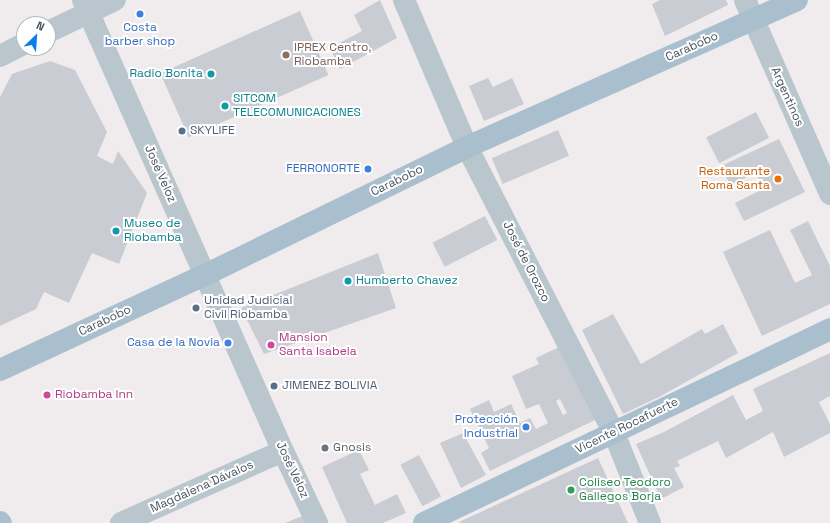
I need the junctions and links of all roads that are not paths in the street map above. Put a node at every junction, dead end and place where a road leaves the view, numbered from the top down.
1 (115, 0) edge
2 (404, 0) edge
3 (745, 0) edge
4 (797, 0) edge
5 (86, 6) edge
6 (753, 20) junction
7 (56, 27) edge
8 (16, 48) edge
9 (0, 56) edge
10 (467, 147) junction
11 (830, 194) edge
12 (205, 275) junction
13 (830, 328) edge
14 (0, 370) edge
15 (614, 432) junction
16 (283, 451) junction
17 (121, 523) edge
18 (317, 523) edge
19 (424, 523) edge
20 (650, 523) edge

1 - 5 street
2 - 10 street, José de Orozco
3 - 6 street, Argentinos
4 - 6 main road, Carabobo
5 - 7 street
5 - 12 street, José Veloz
6 - 10 main road, Carabobo
6 - 11 street, Argentinos
8 - 9 street
10 - 12 main road, Carabobo
10 - 15 street, José de Orozco
12 - 14 main road, Carabobo
12 - 16 street, José Veloz
13 - 15 main road, Vicente Rocafuerte
15 - 19 main road, Vicente Rocafuerte
15 - 20 street, José de Orozco
16 - 17 street, Magdalena Dávalos
16 - 18 street, José Veloz

